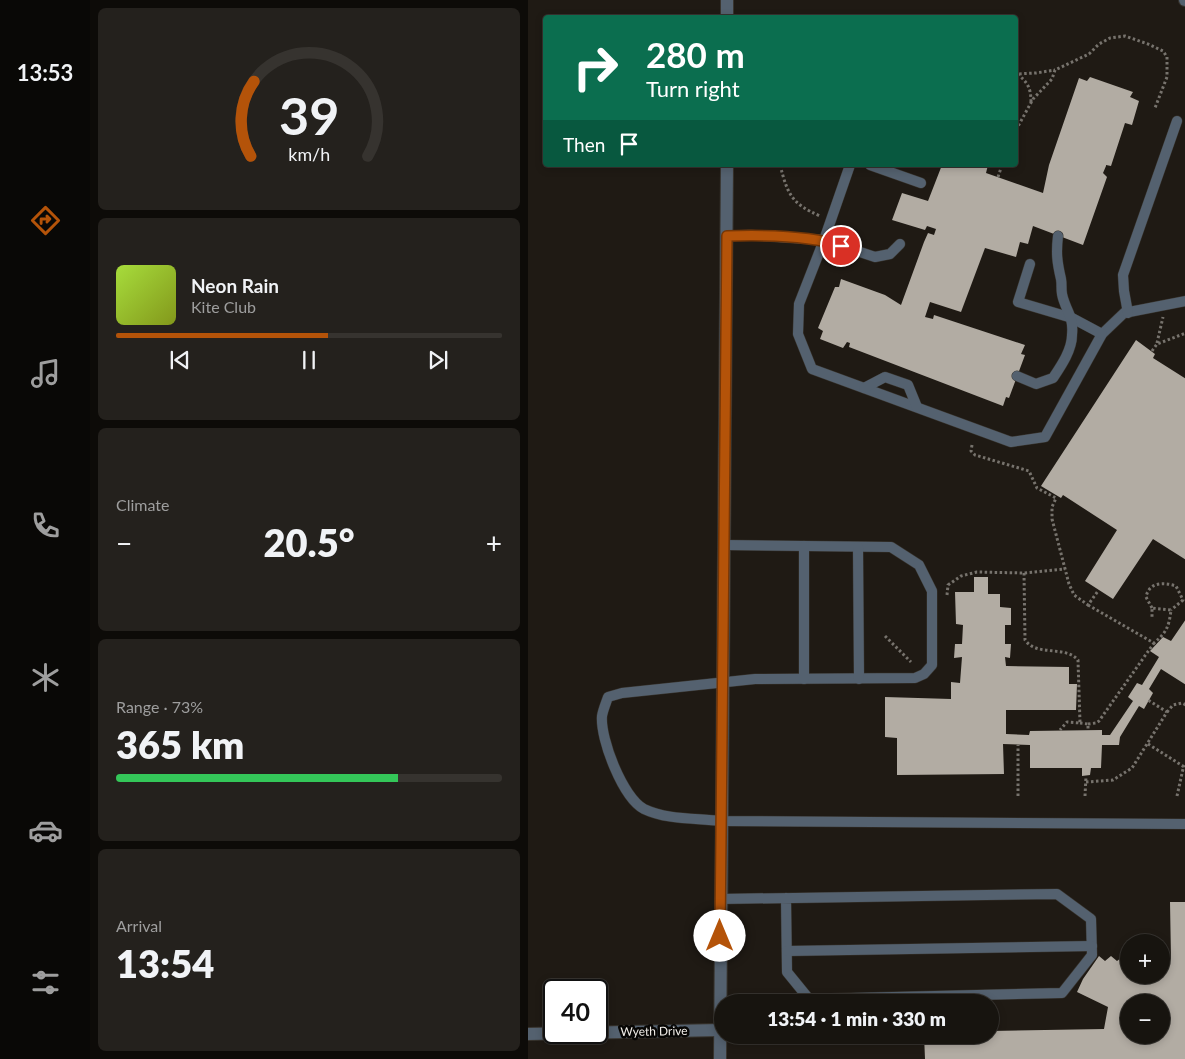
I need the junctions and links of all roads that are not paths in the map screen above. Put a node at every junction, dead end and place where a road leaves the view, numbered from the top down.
1 (727, 0) edge
2 (727, 15) edge
3 (1177, 121) dead end
4 (727, 167) edge
5 (849, 167) edge
6 (876, 167) edge
7 (921, 183) dead end
8 (727, 236) junction
9 (1058, 236) dead end
10 (824, 240) junction
11 (900, 244) dead end
12 (1030, 264) dead end
13 (1186, 301) edge
14 (1128, 313) junction
15 (1072, 318) junction
16 (1102, 334) junction
17 (1017, 376) dead end
18 (864, 388) junction
19 (917, 407) junction
20 (724, 545) junction
21 (804, 546) junction
22 (858, 547) junction
23 (804, 679) junction
24 (859, 679) junction
25 (722, 682) junction
26 (721, 821) junction
27 (1186, 824) edge
28 (786, 898) junction
29 (720, 899) junction
30 (1092, 946) junction
31 (787, 951) junction
32 (720, 994) edge
33 (714, 1030) edge
34 (528, 1034) edge
35 (720, 1044) edge
36 (720, 1059) edge

1 - 2 street
3 - 14 lane
4 - 8 street
5 - 10 lane
6 - 7 lane
8 - 10 lane
8 - 20 street
9 - 15 lane
10 - 11 lane
10 - 18 lane
12 - 15 lane
13 - 14 lane
14 - 16 lane
15 - 16 lane
15 - 17 lane
16 - 19 lane
18 - 19 lane
18 - 19 lane
20 - 21 lane
20 - 25 street
21 - 22 lane
21 - 23 lane
22 - 24 lane
22 - 24 lane
23 - 24 lane
23 - 25 lane
25 - 26 street
25 - 26 lane
26 - 27 lane
26 - 29 street
28 - 29 lane
28 - 30 lane
28 - 31 lane
29 - 32 street
30 - 31 lane
30 - 31 lane
33 - 34 street, Wyeth Drive
35 - 36 street

